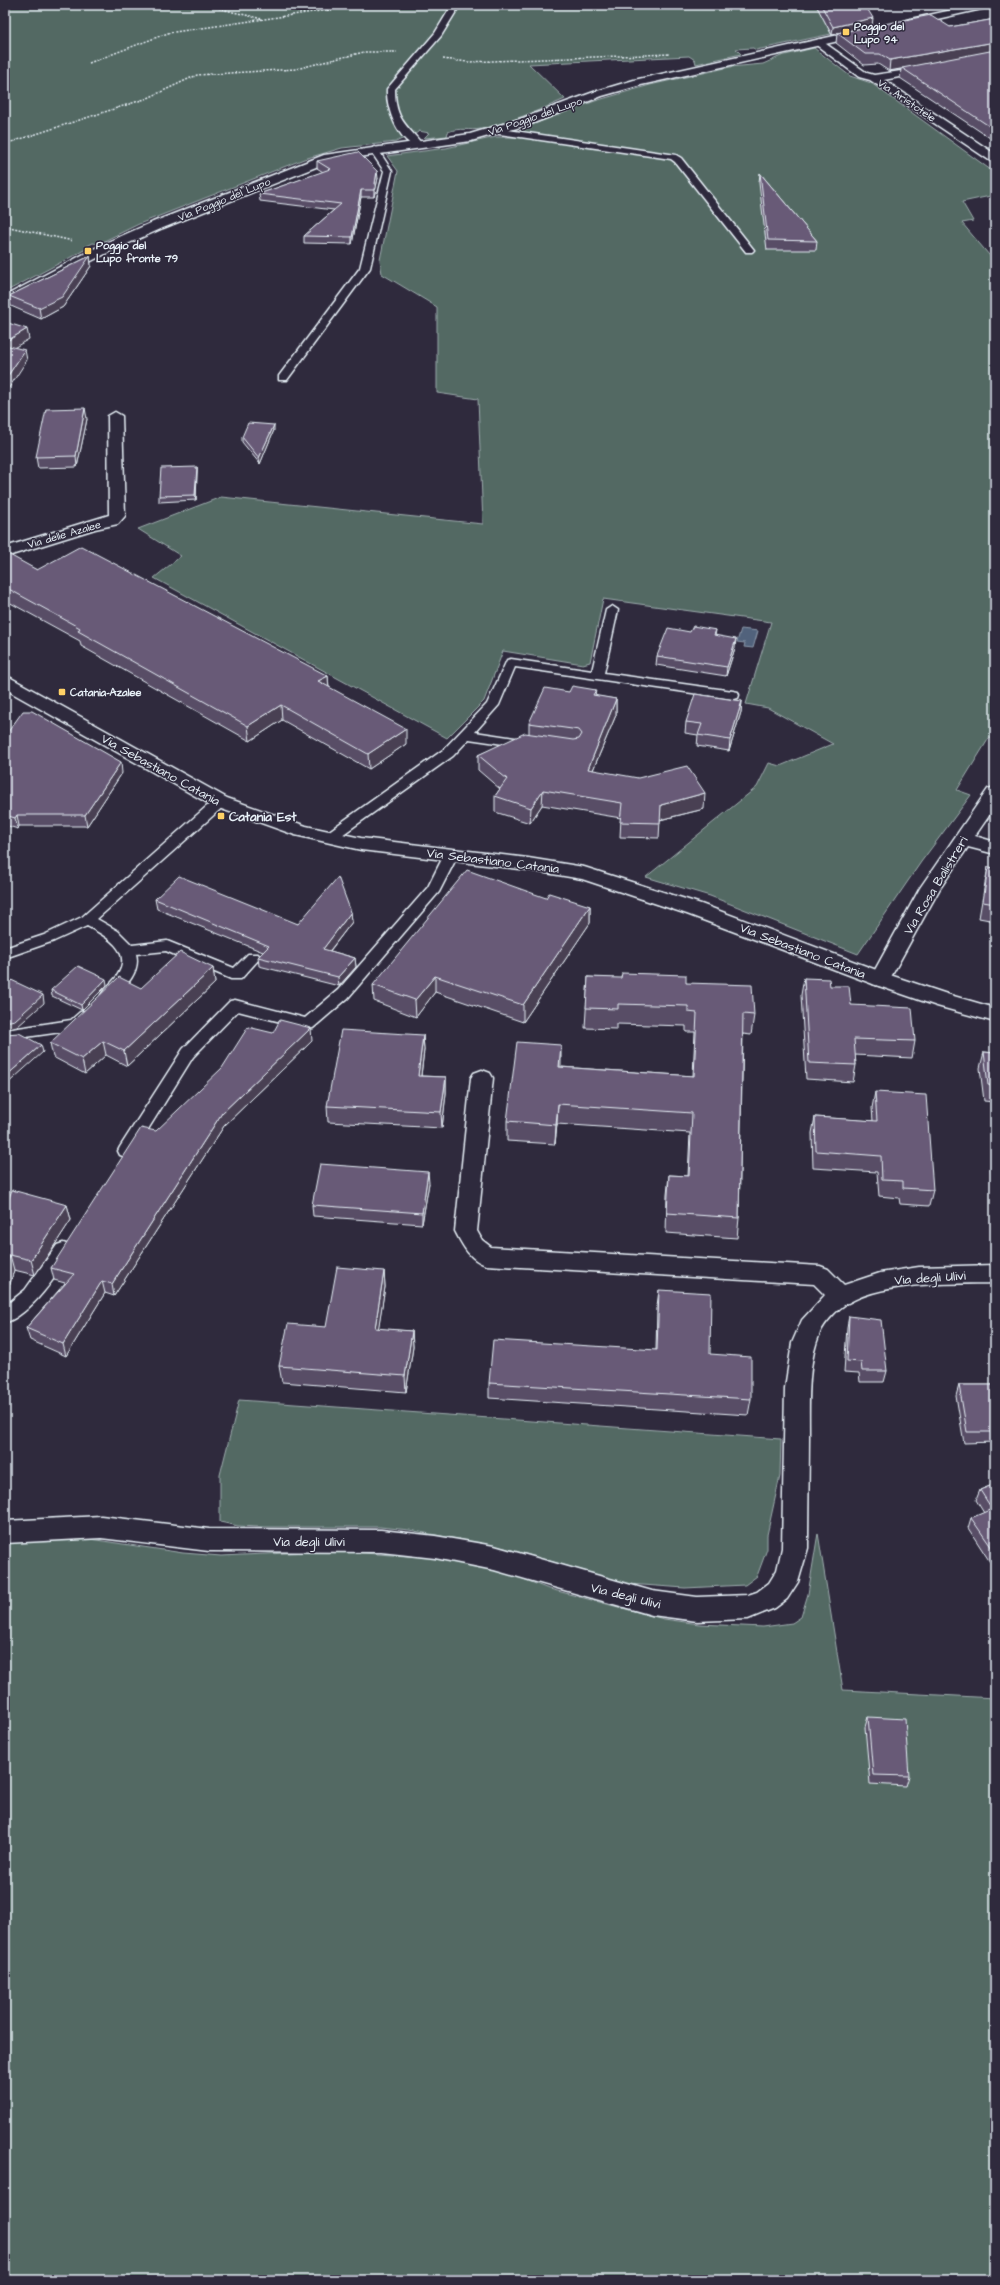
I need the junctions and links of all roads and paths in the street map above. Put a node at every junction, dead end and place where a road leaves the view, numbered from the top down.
1 (205, 5) edge
2 (361, 5) edge
3 (456, 5) edge
4 (990, 5) edge
5 (264, 20) junction
6 (897, 25) edge
7 (881, 29) edge
8 (819, 42) junction
9 (89, 62) dead end
10 (942, 66) edge
11 (874, 78) junction
12 (495, 131) junction
13 (419, 145) junction
14 (374, 150) junction
15 (995, 160) edge
16 (5, 226) edge
17 (106, 248) junction
18 (749, 250) dead end
19 (5, 300) edge
20 (283, 378) dead end
21 (115, 416) dead end
22 (5, 552) edge
23 (612, 610) dead end
24 (597, 676) junction
25 (5, 682) edge
26 (733, 695) dead end
27 (464, 734) junction
28 (542, 745) edge
29 (995, 793) edge
30 (220, 802) junction
31 (330, 837) junction
32 (963, 839) junction
33 (995, 848) edge
34 (451, 855) junction
35 (86, 920) junction
36 (129, 950) junction
37 (6, 953) edge
38 (253, 958) dead end
39 (880, 979) junction
40 (995, 1015) edge
41 (5, 1035) edge
42 (482, 1078) dead end
43 (118, 1164) edge
44 (73, 1236) edge
45 (995, 1274) edge
46 (840, 1296) junction
47 (5, 1316) edge
48 (5, 1532) edge

1 - 5 path
2 - 5 path
3 - 13 lane
4 - 6 street
5 - 9 path
7 - 8 street, Via Poggio del Lupo
8 - 11 street, Via Aristotele
8 - 12 street, Via Poggio del Lupo
10 - 11 street
11 - 15 street, Via Aristotele
12 - 13 street, Via Poggio del Lupo
12 - 18 lane
13 - 14 street, Via Poggio del Lupo
14 - 17 street, Via Poggio del Lupo
14 - 20 lane
16 - 17 path
17 - 19 street, Via Poggio del Lupo
21 - 22 street, Via delle Azalee
23 - 24 lane
24 - 26 lane
24 - 27 lane
25 - 30 street, Via Sebastiano Catania
27 - 28 lane
27 - 31 lane
29 - 32 street, Via Rosa Balistreri
30 - 31 street, Via Sebastiano Catania
30 - 35 lane
31 - 34 street, Via Sebastiano Catania
32 - 33 street
32 - 39 street, Via Rosa Balistreri
34 - 39 street, Via Sebastiano Catania
34 - 43 lane
35 - 36 lane
35 - 37 lane
36 - 38 lane
36 - 41 lane
39 - 40 street, Via Sebastiano Catania
42 - 46 street
44 - 47 lane
45 - 46 street, Via degli Ulivi
46 - 48 street, Via degli Ulivi

